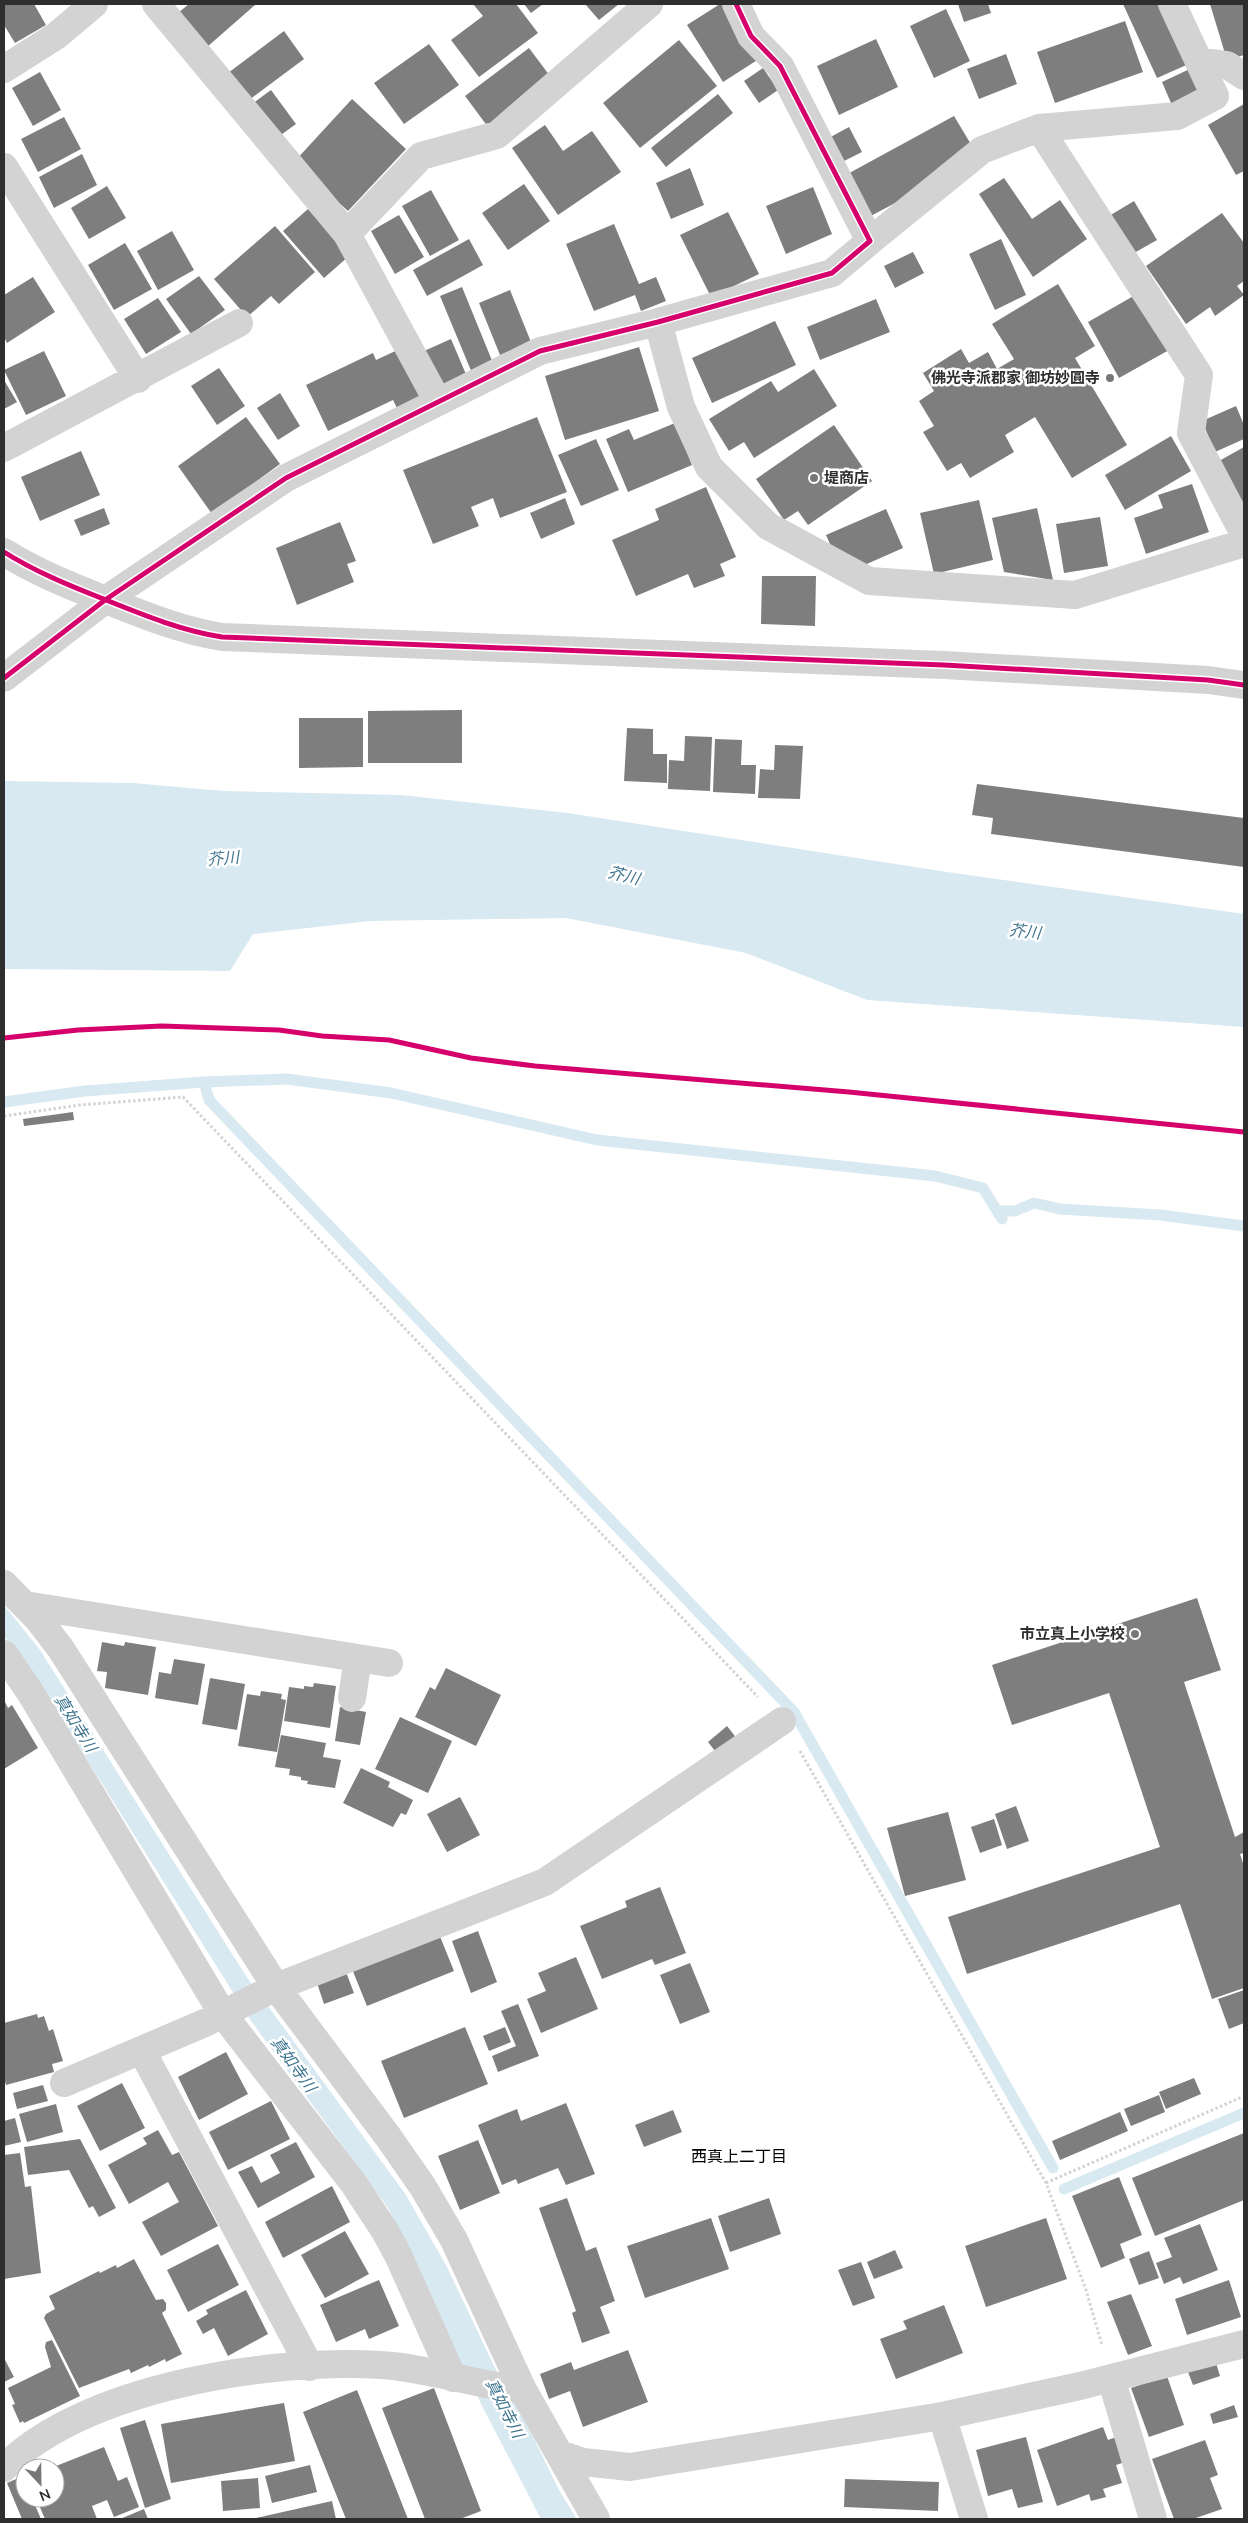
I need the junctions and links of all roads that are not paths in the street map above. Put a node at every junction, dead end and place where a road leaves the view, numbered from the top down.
1 (94, 4) edge
2 (156, 4) edge
3 (650, 4) edge
4 (736, 4) edge
5 (1172, 4) edge
6 (1199, 61) junction
7 (4, 68) edge
8 (1244, 76) edge
9 (1039, 128) junction
10 (4, 167) edge
11 (347, 234) junction
12 (870, 241) junction
13 (658, 322) junction
14 (239, 324) dead end
15 (138, 379) junction
16 (438, 402) junction
17 (4, 448) edge
18 (1244, 534) edge
19 (1244, 543) edge
20 (4, 552) edge
21 (105, 600) junction
22 (4, 678) edge
23 (1244, 686) edge
24 (4, 1584) edge
25 (25, 1605) junction
26 (4, 1654) edge
27 (358, 1658) junction
28 (389, 1663) dead end
29 (352, 1698) dead end
30 (782, 1721) road end
31 (271, 1990) junction
32 (228, 2010) junction
33 (142, 2050) junction
34 (64, 2083) dead end
35 (1244, 2344) edge
36 (310, 2367) junction
37 (1111, 2378) junction
38 (459, 2379) junction
39 (517, 2390) junction
40 (942, 2416) junction
41 (560, 2454) junction
42 (4, 2468) edge
43 (596, 2519) edge
44 (974, 2519) edge
45 (1153, 2519) edge

1 - 7 street
2 - 11 street
3 - 11 street
4 - 12 street
5 - 6 street
6 - 8 street
6 - 9 street
9 - 12 street
9 - 18 street
10 - 15 street
11 - 16 street
12 - 13 street
13 - 16 street
13 - 19 street
14 - 15 street
15 - 17 street
16 - 21 street
20 - 21 street
21 - 22 street
21 - 23 street
24 - 25 street
25 - 27 street
25 - 31 street
26 - 32 street
27 - 28 street
27 - 29 street
30 - 31 street
31 - 32 street
31 - 39 street
32 - 33 street
32 - 38 street
33 - 34 street
33 - 36 street
35 - 37 street
36 - 38 street
36 - 42 street
37 - 40 street
37 - 45 street
38 - 39 street
39 - 41 street
40 - 41 street
40 - 44 street
41 - 43 street

